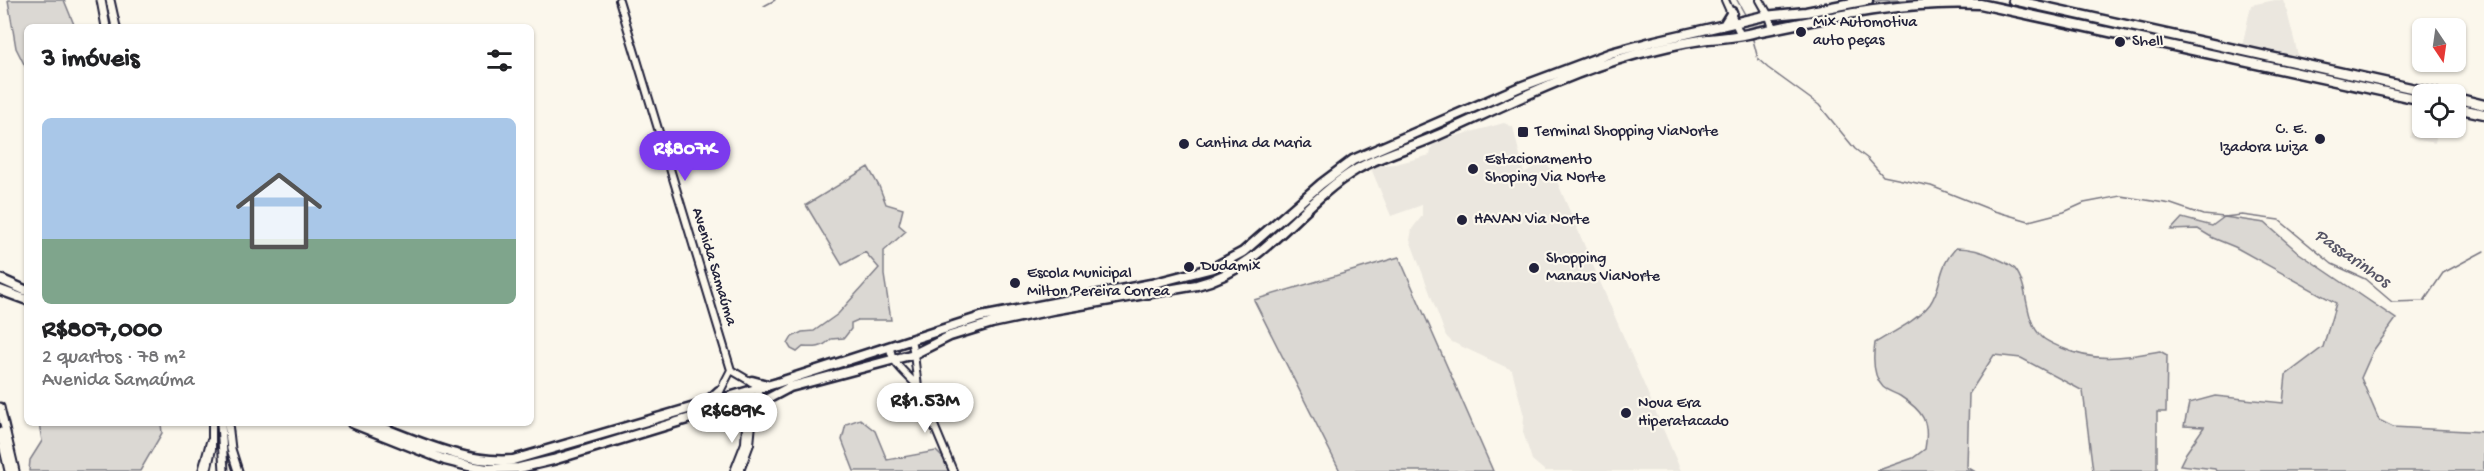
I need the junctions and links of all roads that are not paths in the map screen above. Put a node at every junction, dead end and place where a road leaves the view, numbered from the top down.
1 (101, 0) edge
2 (110, 0) edge
3 (619, 0) edge
4 (1725, 0) edge
5 (1760, 0) edge
6 (1868, 0) edge
7 (2013, 0) edge
8 (1732, 12) junction
9 (1767, 16) junction
10 (1739, 22) junction
11 (105, 24) edge
12 (115, 24) edge
13 (1724, 26) junction
14 (1770, 29) junction
15 (1744, 35) junction
16 (2412, 88) edge
17 (2412, 98) edge
18 (2466, 100) edge
19 (2484, 105) edge
20 (2466, 110) edge
21 (2484, 114) edge
22 (0, 279) edge
23 (0, 290) edge
24 (24, 290) edge
25 (10, 294) junction
26 (0, 296) edge
27 (24, 299) edge
28 (911, 340) junction
29 (890, 347) junction
30 (914, 354) junction
31 (893, 360) junction
32 (731, 370) junction
33 (752, 381) joint
34 (764, 386) junction
35 (918, 387) junction
36 (719, 391) junction
37 (715, 401) junction
38 (705, 404) junction
39 (0, 407) edge
40 (755, 407) junction
41 (731, 415) junction
42 (221, 426) edge
43 (228, 426) edge
44 (360, 426) edge
45 (378, 426) edge
46 (212, 427) edge
47 (0, 432) edge
48 (749, 439) junction
49 (563, 446) junction
50 (567, 456) junction
51 (514, 464) junction
52 (9, 471) edge
53 (15, 471) edge
54 (202, 471) edge
55 (207, 471) edge
56 (224, 471) edge
57 (238, 471) edge
58 (734, 471) edge
59 (740, 471) edge
60 (953, 471) edge

1 - 11 main road
2 - 12 main road
3 - 32 street, Avenida Samaúma
4 - 8 street
5 - 9 street
6 - 9 main road
7 - 16 main road
8 - 10 street
8 - 13 main road
9 - 10 main road
9 - 14 street
10 - 13 main road
10 - 15 street
13 - 28 main road
14 - 15 main road
14 - 17 main road
15 - 30 main road
18 - 19 main road
20 - 21 main road
22 - 24 main road
23 - 25 main road
25 - 26 main road
25 - 27 main road
28 - 29 main road
28 - 30 street
29 - 31 street
29 - 34 main road
30 - 31 main road
30 - 35 street
31 - 35 street
31 - 40 main road
32 - 33 street
32 - 36 street
33 - 34 main road
34 - 37 main road
34 - 40 street
35 - 60 street
36 - 37 street
36 - 38 main road
37 - 38 main road
37 - 41 street
38 - 49 main road
39 - 53 main road
40 - 41 main road
40 - 48 street
41 - 48 street
41 - 50 main road
42 - 56 main road
43 - 57 main road
44 - 51 main road
45 - 51 main road
46 - 54 street
46 - 55 street
47 - 52 main road
48 - 58 street
48 - 59 street
49 - 50 main road
49 - 51 main road
50 - 51 main road

